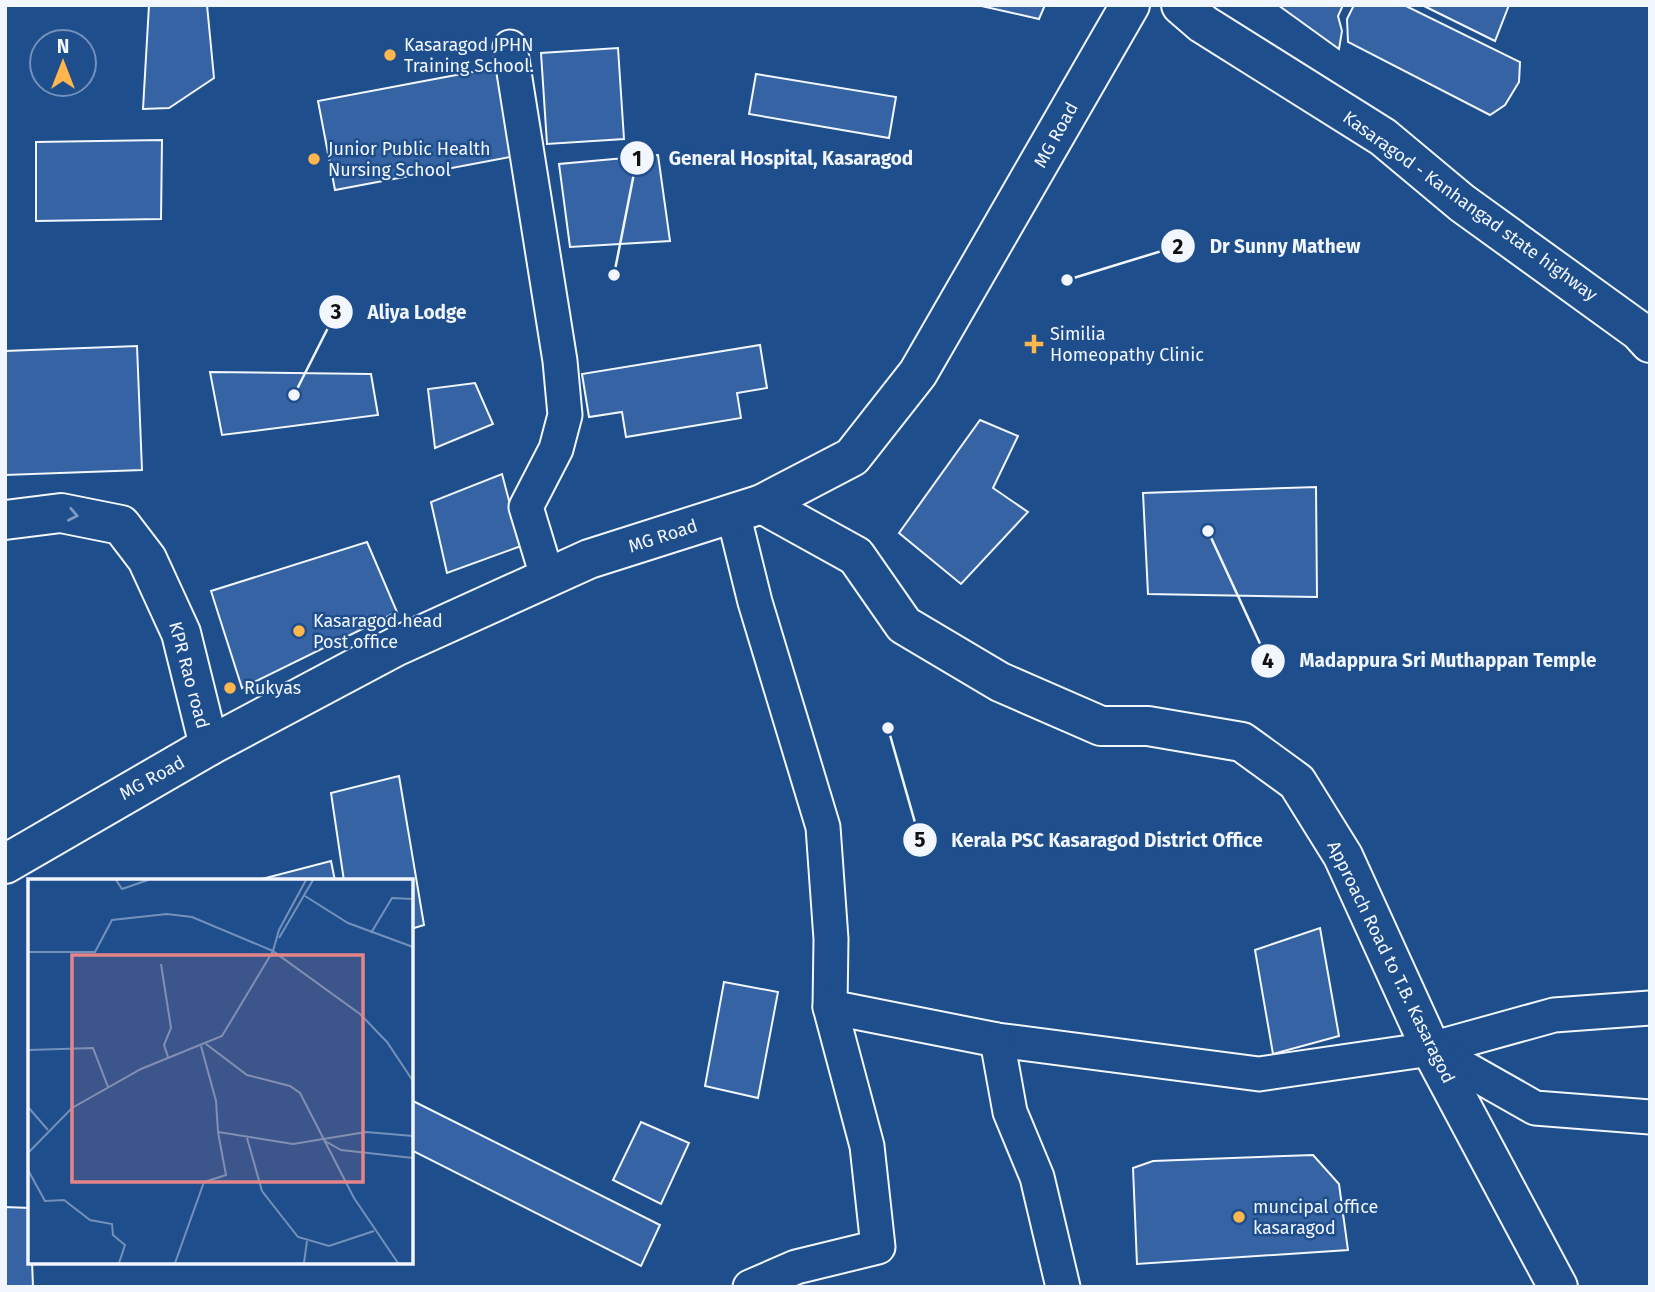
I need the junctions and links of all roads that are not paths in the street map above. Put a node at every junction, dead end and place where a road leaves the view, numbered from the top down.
1 (1129, 5) edge
2 (1181, 5) edge
3 (510, 47) dead end
4 (1650, 343) edge
5 (748, 509) junction
6 (5, 520) edge
7 (547, 576) junction
8 (209, 746) junction
9 (5, 864) edge
10 (830, 1007) junction
11 (1650, 1007) edge
12 (996, 1040) junction
13 (1431, 1049) junction
14 (1650, 1116) edge
15 (750, 1287) edge
16 (1063, 1287) edge
17 (1558, 1287) edge

1 - 5 main road, MG Road
2 - 4 main road, Kasaragod - Kanhangad state highway
3 - 7 street
5 - 7 main road, MG Road
5 - 10 street
5 - 13 main road, Approach Road to T.B. Kasaragod
6 -> 8 main road, KPR Rao road
7 - 8 main road, MG Road
8 - 9 main road, MG Road
10 - 12 street
10 - 15 street
11 - 13 street
12 - 13 street
12 - 16 street
13 - 14 street
13 - 17 main road, Approach Road to T.B. Kasaragod

